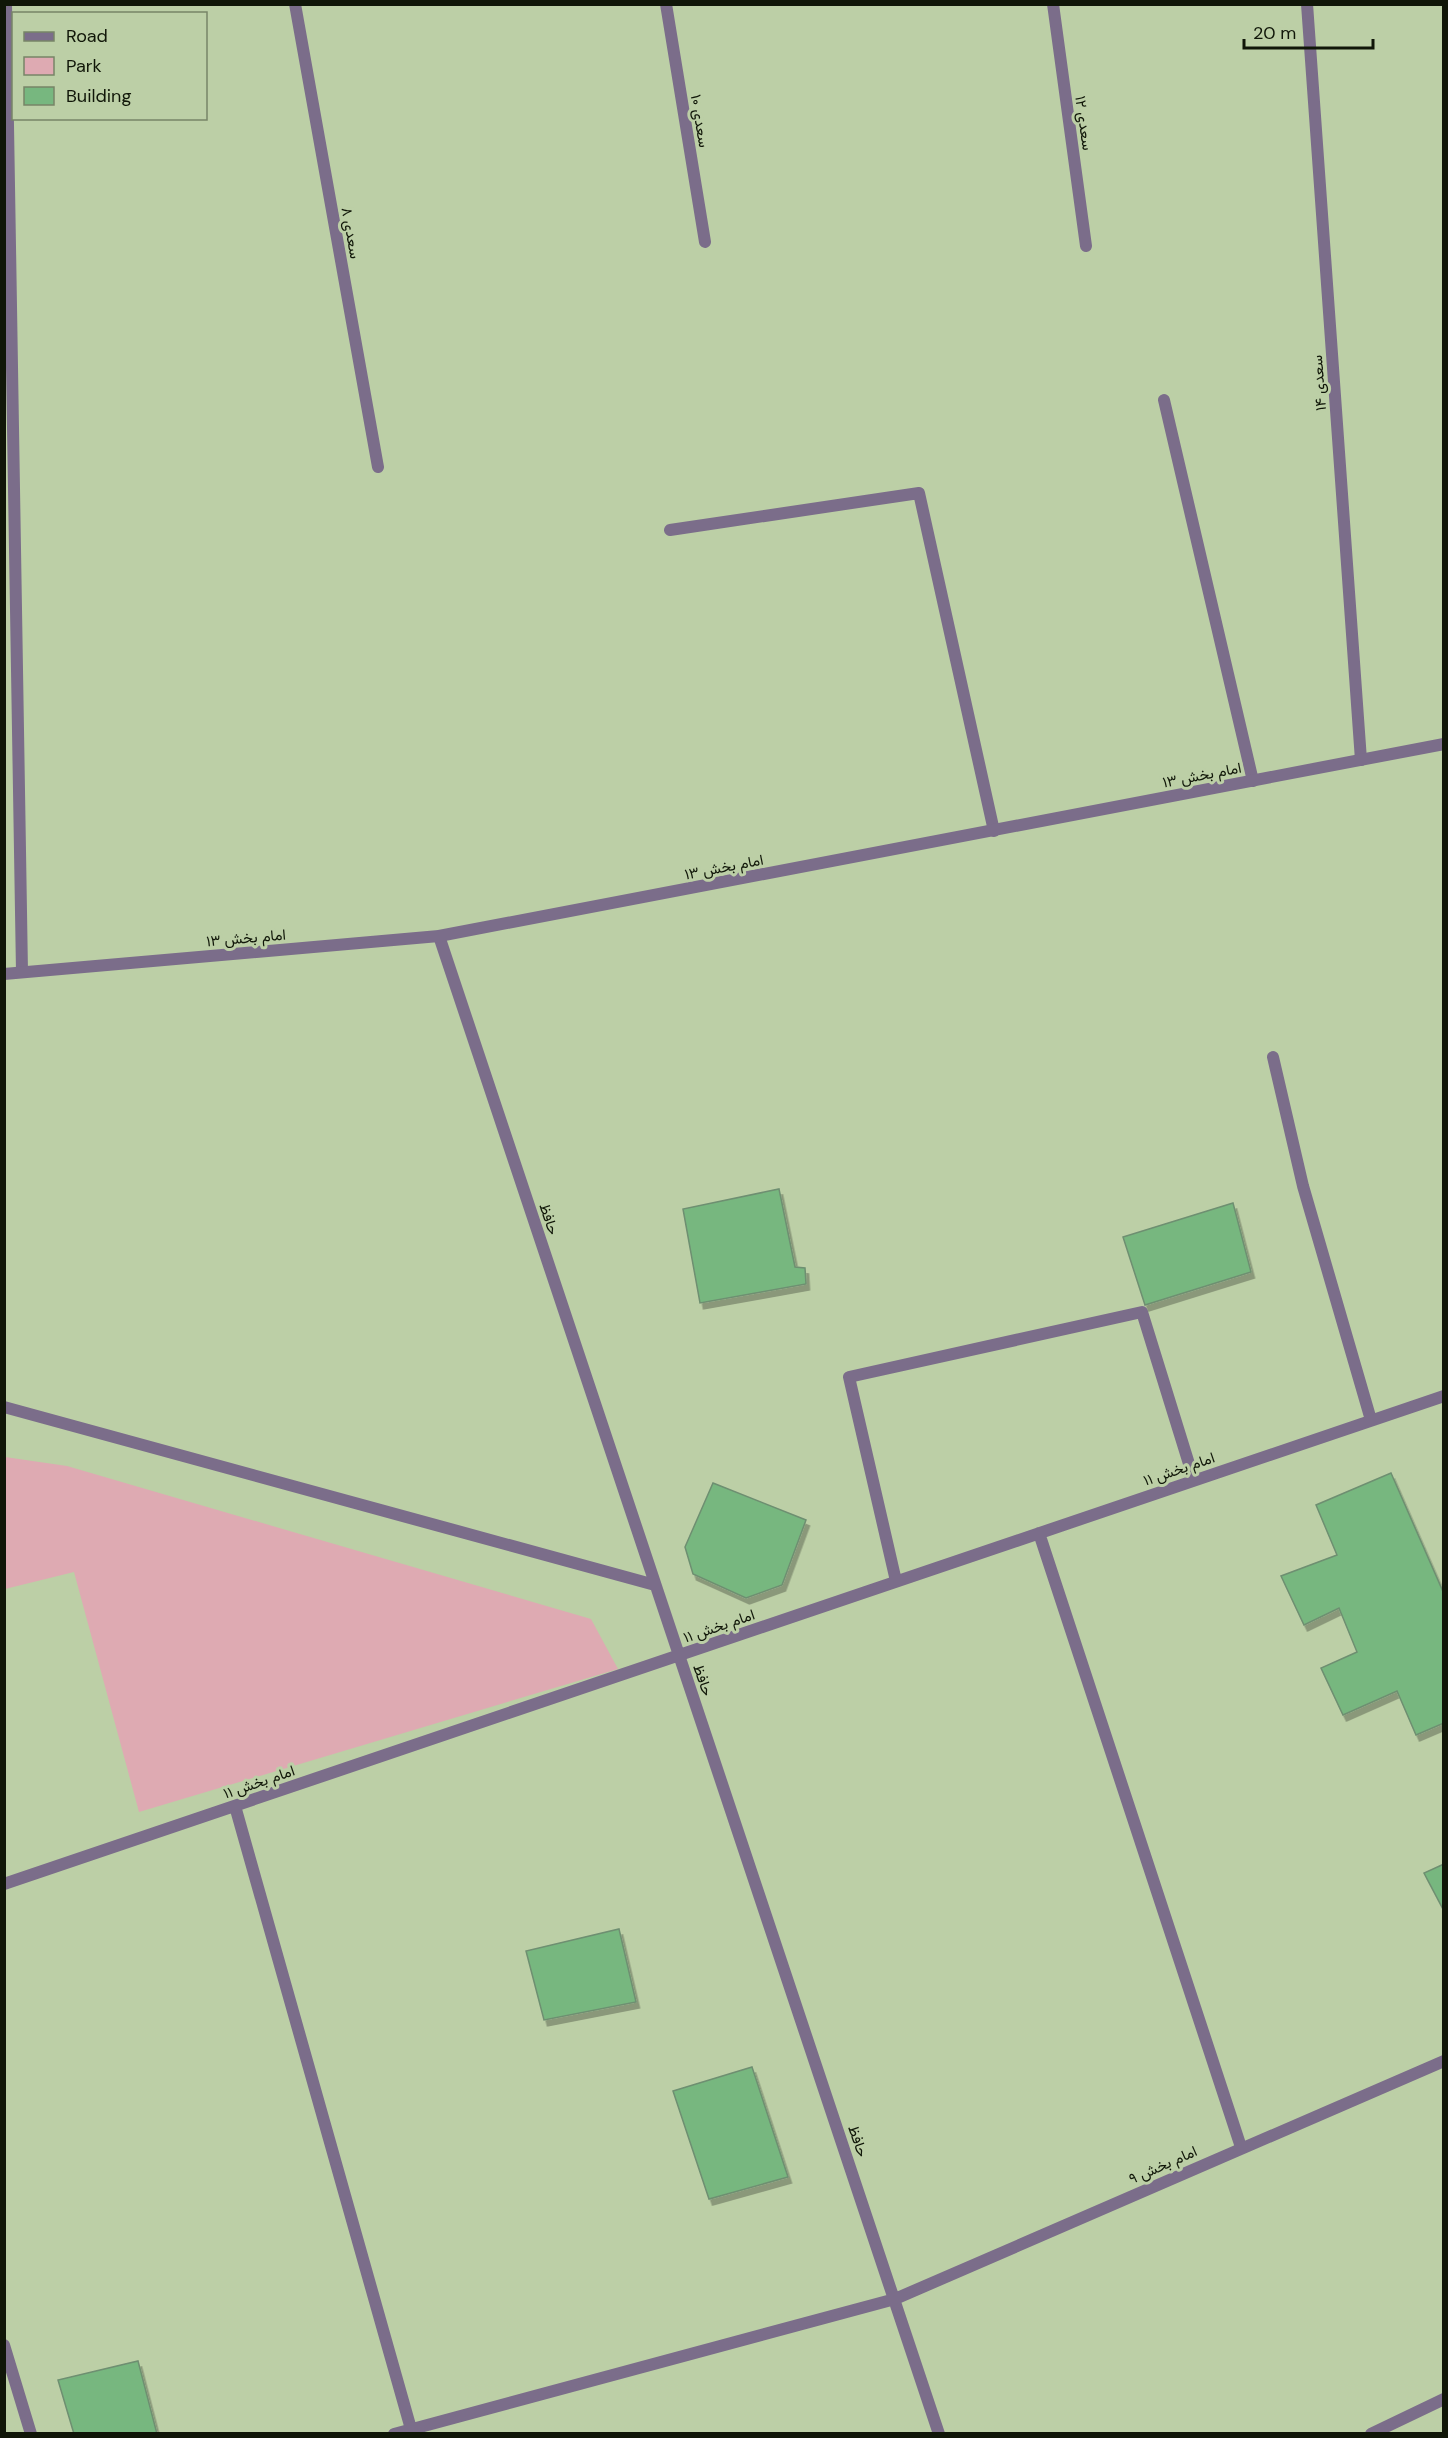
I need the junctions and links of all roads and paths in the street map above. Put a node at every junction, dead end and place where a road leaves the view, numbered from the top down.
1 (6, 4) edge
2 (295, 4) edge
3 (666, 4) edge
4 (1053, 4) edge
5 (1307, 4) edge
6 (705, 242) dead end
7 (1086, 246) dead end
8 (1164, 400) dead end
9 (378, 467) dead end
10 (670, 530) dead end
11 (1443, 744) edge
12 (1361, 760) junction
13 (1253, 781) junction
14 (994, 831) junction
15 (439, 936) junction
16 (22, 972) junction
17 (4, 974) edge
18 (1273, 1057) dead end
19 (1443, 1396) edge
20 (4, 1407) edge
21 (1371, 1420) junction
22 (1194, 1480) junction
23 (1039, 1533) junction
24 (896, 1581) junction
25 (656, 1585) junction
26 (679, 1655) junction
27 (235, 1806) junction
28 (4, 1884) edge
29 (1443, 2061) edge
30 (1241, 2147) junction
31 (895, 2299) junction
32 (4, 2345) edge
33 (1443, 2398) edge
34 (411, 2429) junction
35 (31, 2433) edge
36 (394, 2433) edge
37 (939, 2433) edge
38 (1371, 2433) edge

1 - 16 street
2 - 9 street, سعدی ۸
3 - 6 street, سعدی ۱۰
4 - 7 street, سعدی ۱۲
5 - 12 street, سعدی ۱۴
8 - 13 street
10 - 14 street
11 - 12 street, امام بخش ۱۳
12 - 13 street, امام بخش ۱۳
13 - 14 street, امام بخش ۱۳
14 - 15 street, امام بخش ۱۳
15 - 16 street, امام بخش ۱۳
15 - 25 street, حافظ
16 - 17 street, امام بخش ۱۳
18 - 21 street
19 - 21 street, امام بخش ۱۱
20 - 25 street
21 - 22 street, امام بخش ۱۱
22 - 23 street, امام بخش ۱۱
22 - 24 street
23 - 24 street, امام بخش ۱۱
23 - 30 street
24 - 26 street, امام بخش ۱۱
25 - 26 street, حافظ
26 - 27 street, امام بخش ۱۱
26 - 31 street, حافظ
27 - 28 street, امام بخش ۱۱
27 - 34 street
29 - 30 street, امام بخش ۹
30 - 31 street, امام بخش ۹
31 - 34 street, امام بخش ۹
31 - 37 street, حافظ
32 - 35 street
33 - 38 street
34 - 36 street, امام بخش ۹

